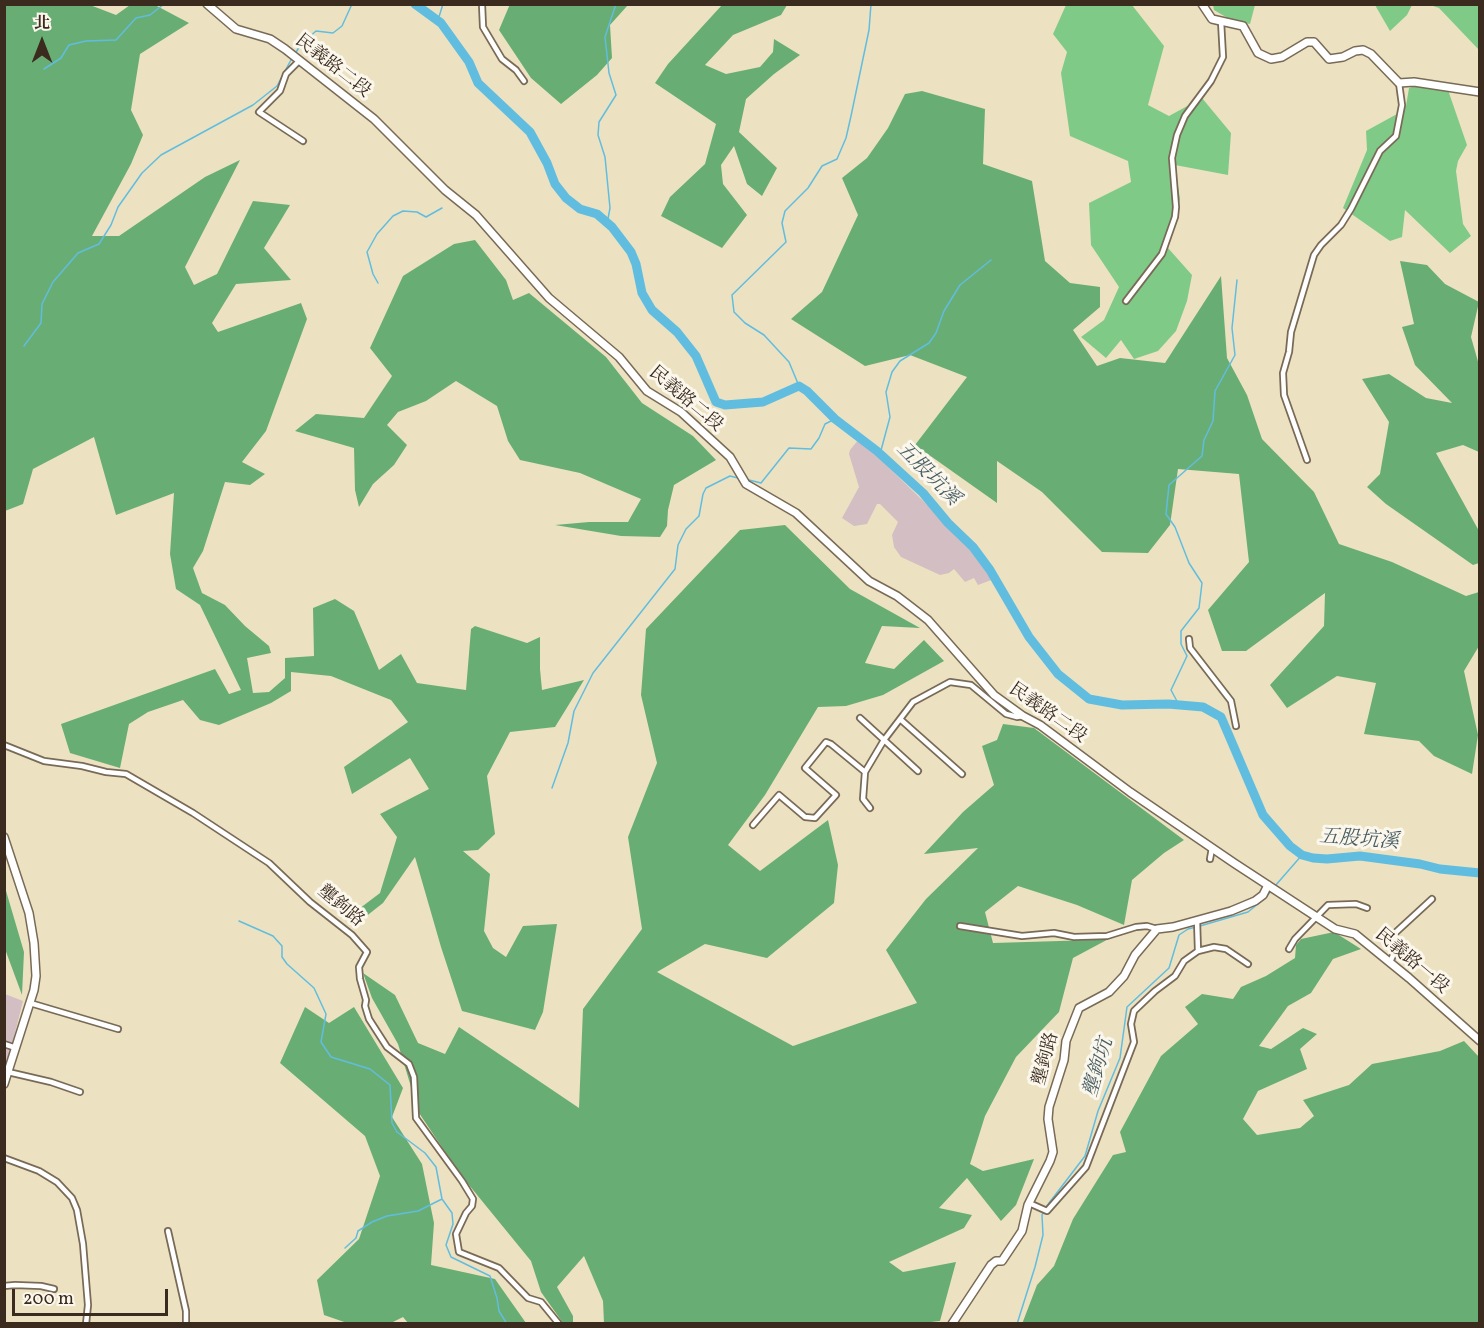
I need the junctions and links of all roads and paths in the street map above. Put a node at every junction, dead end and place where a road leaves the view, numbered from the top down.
1 (207, 4) edge
2 (482, 4) edge
3 (1202, 4) edge
4 (1221, 21) junction
5 (296, 57) junction
6 (524, 81) dead end
7 (1399, 83) junction
8 (1479, 92) edge
9 (303, 141) dead end
10 (1126, 301) dead end
11 (1307, 460) dead end
12 (1189, 639) dead end
13 (1023, 716) junction
14 (860, 718) dead end
15 (900, 719) junction
16 (1236, 726) dead end
17 (884, 740) junction
18 (4, 744) edge
19 (918, 771) dead end
20 (865, 772) junction
21 (962, 774) dead end
22 (870, 808) dead end
23 (753, 825) dead end
24 (4, 837) edge
25 (1212, 848) junction
26 (1210, 859) dead end
27 (1272, 887) junction
28 (1432, 899) dead end
29 (1367, 908) dead end
30 (1317, 917) junction
31 (1197, 924) junction
32 (960, 926) dead end
33 (1157, 929) junction
34 (1289, 949) dead end
35 (1198, 951) junction
36 (1389, 963) junction
37 (1248, 964) dead end
38 (30, 1004) junction
39 (118, 1029) dead end
40 (1479, 1041) edge
41 (4, 1044) edge
42 (16, 1048) junction
43 (8, 1072) junction
44 (4, 1084) edge
45 (80, 1092) dead end
46 (4, 1158) edge
47 (1029, 1203) junction
48 (168, 1231) dead end
49 (4, 1286) edge
50 (54, 1289) dead end
51 (86, 1323) edge
52 (186, 1323) edge
53 (560, 1323) edge
54 (952, 1323) edge

1 - 5 main road, 民義路二段
2 - 6 street
3 - 4 main road
4 - 7 main road
4 - 10 street
5 - 9 street
5 - 13 main road, 民義路二段
7 - 8 main road
7 - 11 street
12 - 16 street
13 - 15 street
13 - 25 main road, 民義路二段
14 - 17 street
15 - 17 street
15 - 21 street
17 - 19 street
17 - 20 street
18 - 53 street, 壟鉤路
20 - 22 street
20 - 23 street
24 - 38 main road
25 - 26 street
25 - 27 main road, 民義路二段
27 - 30 main road, 民義路二段
27 - 31 main road
28 - 36 street
29 - 30 street
30 - 34 street
30 - 36 main road, 民義路一段
31 - 33 main road
31 - 35 street
32 - 33 street
33 - 47 main road, 壟鉤路
35 - 37 street
35 - 47 street
36 - 40 main road, 民義路一段
38 - 39 street
38 - 42 main road
41 - 42 street
42 - 43 main road
43 - 44 main road
43 - 45 street
46 - 51 street
47 - 54 main road, 壟鉤路
48 - 52 street
49 - 50 street

